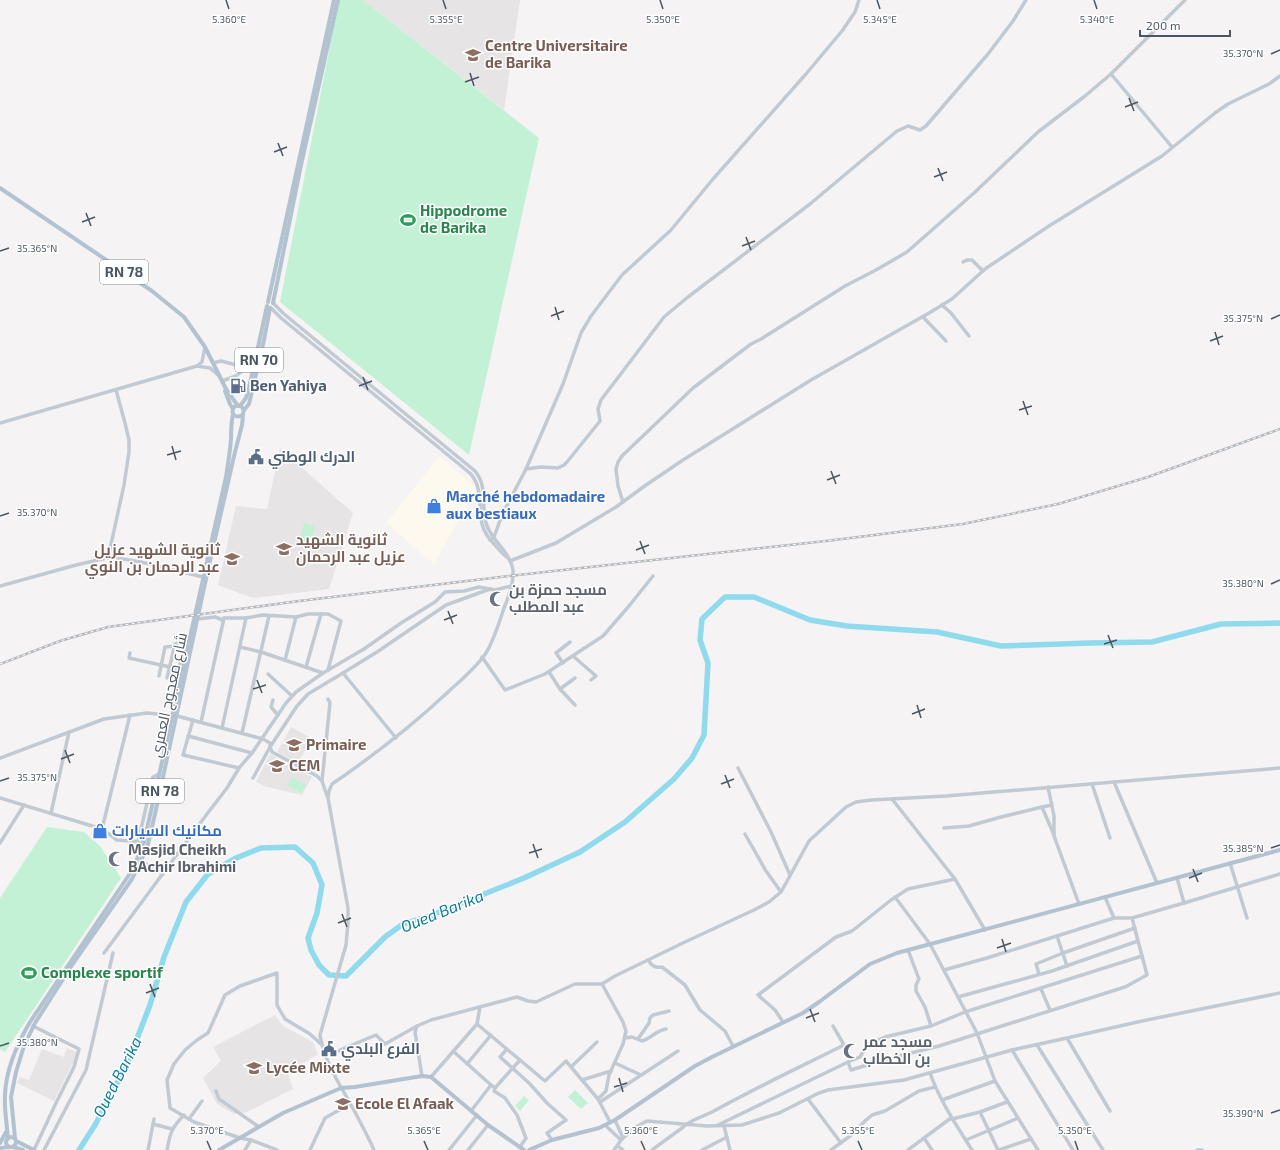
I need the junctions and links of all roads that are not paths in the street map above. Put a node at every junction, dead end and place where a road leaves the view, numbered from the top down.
1 (334, 0) edge
2 (338, 0) edge
3 (859, 0) edge
4 (1026, 0) edge
5 (1185, 0) edge
6 (331, 20) junction
7 (1111, 74) junction
8 (1280, 76) edge
9 (1172, 147) junction
10 (0, 188) edge
11 (963, 262) dead end
12 (982, 271) junction
13 (271, 305) junction
14 (942, 305) junction
15 (923, 317) junction
16 (969, 336) dead end
17 (946, 341) dead end
18 (205, 348) junction
19 (213, 363) junction
20 (197, 366) junction
21 (246, 368) junction
22 (255, 370) junction
23 (219, 376) junction
24 (222, 381) junction
25 (249, 388) joint
26 (116, 390) junction
27 (233, 409) junction
28 (241, 409) junction
29 (233, 414) junction
30 (0, 423) edge
31 (526, 469) junction
32 (623, 502) junction
33 (492, 539) junction
34 (108, 558) junction
35 (509, 560) junction
36 (653, 576) dead end
37 (203, 578) junction
38 (0, 586) edge
39 (511, 586) junction
40 (491, 589) junction
41 (321, 614) junction
42 (269, 616) junction
43 (296, 617) junction
44 (246, 618) junction
45 (197, 619) junction
46 (223, 620) junction
47 (187, 640) junction
48 (570, 642) dead end
49 (175, 646) junction
50 (240, 647) junction
51 (261, 652) junction
52 (130, 653) dead end
53 (573, 656) junction
54 (482, 657) junction
55 (285, 660) junction
56 (563, 663) junction
57 (161, 665) junction
58 (170, 667) junction
59 (306, 667) junction
60 (328, 670) junction
61 (549, 672) junction
62 (324, 673) junction
63 (343, 673) junction
64 (268, 674) dead end
65 (159, 676) dead end
66 (168, 678) dead end
67 (575, 678) dead end
68 (591, 680) dead end
69 (560, 689) junction
70 (292, 696) junction
71 (328, 699) dead end
72 (273, 700) dead end
73 (575, 705) dead end
74 (174, 715) junction
75 (278, 715) junction
76 (130, 716) junction
77 (193, 720) junction
78 (201, 722) junction
79 (222, 728) junction
80 (69, 732) junction
81 (242, 733) junction
82 (188, 736) junction
83 (263, 738) junction
84 (396, 738) junction
85 (270, 745) junction
86 (252, 753) junction
87 (0, 758) edge
88 (239, 768) junction
89 (738, 768) dead end
90 (1280, 768) edge
91 (160, 774) junction
92 (253, 778) dead end
93 (322, 781) junction
94 (1114, 782) junction
95 (1092, 784) junction
96 (1048, 788) junction
97 (0, 798) edge
98 (328, 798) junction
99 (892, 799) junction
100 (1052, 804) junction
101 (24, 805) junction
102 (1042, 807) junction
103 (51, 813) junction
104 (1054, 816) junction
105 (1046, 818) junction
106 (944, 828) dead end
107 (102, 829) junction
108 (745, 834) dead end
109 (1054, 836) junction
110 (1110, 838) dead end
111 (138, 842) junction
112 (144, 842) junction
113 (0, 843) edge
114 (1280, 850) edge
115 (141, 860) junction
116 (1230, 863) junction
117 (163, 874) junction
118 (1280, 874) edge
119 (790, 875) junction
120 (1177, 878) junction
121 (955, 879) junction
122 (1157, 883) junction
123 (1236, 888) junction
124 (781, 892) junction
125 (895, 897) junction
126 (1105, 897) junction
127 (1184, 903) junction
128 (1079, 904) junction
129 (1114, 918) junction
130 (1132, 918) junction
131 (1247, 918) dead end
132 (1135, 928) junction
133 (986, 930) junction
134 (1057, 936) junction
135 (1138, 941) junction
136 (930, 944) junction
137 (908, 950) junction
138 (113, 953) dead end
139 (1063, 953) junction
140 (104, 954) dead end
141 (1142, 956) junction
142 (648, 960) junction
143 (1067, 966) junction
144 (944, 970) junction
145 (1039, 974) junction
146 (602, 984) junction
147 (1042, 989) junction
148 (1280, 993) edge
149 (958, 997) junction
150 (480, 1008) junction
151 (1050, 1010) junction
152 (669, 1011) dead end
153 (966, 1012) junction
154 (783, 1022) junction
155 (477, 1024) junction
156 (34, 1026) junction
157 (417, 1026) junction
158 (834, 1026) dead end
159 (931, 1026) junction
160 (666, 1029) dead end
161 (977, 1033) junction
162 (491, 1036) junction
163 (625, 1038) junction
164 (1066, 1038) junction
165 (638, 1040) junction
166 (597, 1042) dead end
167 (322, 1044) junction
168 (1037, 1045) junction
169 (733, 1046) junction
170 (507, 1049) junction
171 (1012, 1050) junction
172 (453, 1051) junction
173 (678, 1051) dead end
174 (326, 1056) junction
175 (986, 1057) junction
176 (520, 1060) junction
177 (848, 1062) junction
178 (614, 1063) junction
179 (467, 1064) junction
180 (571, 1066) junction
181 (512, 1068) junction
182 (611, 1070) junction
183 (930, 1073) junction
184 (641, 1075) junction
185 (422, 1076) junction
186 (431, 1077) junction
187 (582, 1080) junction
188 (995, 1081) junction
189 (491, 1085) junction
190 (935, 1087) junction
191 (341, 1088) junction
192 (495, 1088) junction
193 (216, 1091) dead end
194 (808, 1099) junction
195 (942, 1100) junction
196 (202, 1101) dead end
197 (599, 1101) junction
198 (1007, 1102) junction
199 (350, 1104) junction
200 (471, 1111) junction
201 (980, 1112) junction
202 (1110, 1112) dead end
203 (184, 1115) junction
204 (477, 1115) junction
205 (190, 1118) junction
206 (952, 1118) junction
207 (1018, 1118) junction
208 (154, 1119) dead end
209 (615, 1120) junction
210 (610, 1122) junction
211 (153, 1124) junction
212 (686, 1124) junction
213 (488, 1125) junction
214 (604, 1125) junction
215 (717, 1126) junction
216 (724, 1126) junction
217 (259, 1127) junction
218 (172, 1129) junction
219 (7, 1130) junction
220 (989, 1130) junction
221 (727, 1137) junction
222 (240, 1138) junction
223 (924, 1138) junction
224 (1030, 1138) junction
225 (622, 1139) junction
226 (15, 1140) junction
227 (251, 1140) junction
228 (552, 1140) junction
229 (966, 1140) junction
230 (7, 1141) junction
231 (0, 1143) edge
232 (841, 1143) junction
233 (618, 1146) junction
234 (11, 1147) junction
235 (0, 1148) edge
236 (522, 1148) edge
237 (451, 1149) edge
238 (23, 1150) edge
239 (34, 1150) edge
240 (44, 1150) edge
241 (148, 1150) edge
242 (167, 1150) edge
243 (219, 1150) edge
244 (245, 1150) edge
245 (277, 1150) edge
246 (310, 1150) edge
247 (374, 1150) edge
248 (468, 1150) edge
249 (529, 1150) edge
250 (614, 1150) edge
251 (623, 1150) edge
252 (652, 1150) edge
253 (702, 1150) edge
254 (730, 1150) edge
255 (831, 1150) edge
256 (908, 1150) edge
257 (932, 1150) edge
258 (972, 1150) edge
259 (998, 1150) edge
260 (1038, 1150) edge
261 (1073, 1150) edge
262 (1103, 1150) edge

1 - 6 main road, RN 70
2 - 6 main road, RN 70
3 - 31 street
4 - 31 street
5 - 7 street
6 - 13 main road, RN 70
7 - 9 street
7 - 32 street
8 - 9 street
9 - 12 street
10 - 18 main road, RN 78
11 - 12 street
12 - 14 street
13 - 22 main road, RN 70
13 - 33 street
14 - 15 street
14 - 16 street
15 - 17 street
15 - 32 street
18 - 19 main road, RN 78
18 - 20 street
19 - 21 street
19 - 23 main road, RN 78
20 - 23 street
20 - 26 street
21 - 22 street
21 - 24 street
22 - 25 main road, RN 70
22 - 28 main road, RN 70
23 - 24 main road, RN 78
24 - 27 main road, RN 78
24 - 28 main road, RN 78
25 - 28 main road, RN 78
26 - 30 street
26 - 34 street
27 - 28 main road
27 - 29 main road, شارع معجوج العمري
28 - 29 main road
28 - 45 main road, شارع معجوج العمري / RN 78
29 - 37 main road, شارع معجوج العمري / RN 78
31 - 33 street
32 - 35 street
33 - 35 street
34 - 37 street
34 - 38 street
35 - 39 street
36 - 53 street
37 - 47 main road, شارع معجوج العمري / RN 78
39 - 40 street
39 - 54 street
40 - 60 street
40 - 63 street
41 - 43 street
41 - 59 street
41 - 60 street
42 - 43 street
42 - 44 street
42 - 51 street
43 - 55 street
44 - 46 street
44 - 50 street
45 - 46 street
45 - 74 main road, شارع معجوج العمري / RN 78
46 - 78 street
47 - 49 street
47 - 58 street
47 - 74 main road, شارع معجوج العمري / RN 78
48 - 56 street
49 - 57 street
49 - 58 street
50 - 51 street
50 - 79 street
51 - 55 street
51 - 81 street
52 - 57 street
53 - 56 street
53 - 68 street
54 - 61 street
54 - 84 street
55 - 59 street
56 - 61 street
57 - 58 street
57 - 65 street
58 - 66 street
59 - 62 street
60 - 62 street
61 - 69 street
62 - 70 street
63 - 84 street
63 - 85 street
64 - 70 street
67 - 69 street
69 - 73 street
70 - 75 street
71 - 93 street
72 - 75 street
74 - 76 street
74 - 77 street
74 - 91 main road, شارع معجوج العمري / RN 78
74 - 115 main road, شارع معجوج العمري / RN 78
75 - 83 street
76 - 80 street
76 - 107 street
77 - 78 street
77 - 82 street
78 - 79 street
79 - 81 street
80 - 87 street
80 - 103 street
81 - 83 street
82 - 86 street
82 - 88 street
83 - 85 street
83 - 86 street
84 - 98 street
85 - 92 street
85 - 93 street
86 - 88 street
88 - 117 street
89 - 119 street
90 - 94 street
91 - 111 street
91 - 112 main road, شارع معجوج العمري / RN 78
93 - 98 street
94 - 95 street
94 - 122 street
95 - 96 street
95 - 110 street
96 - 99 street
96 - 100 street
97 - 101 street
98 - 167 street
99 - 119 street
99 - 121 street
100 - 102 street
100 - 104 street
101 - 103 street
101 - 113 street
102 - 105 street
102 - 106 street
103 - 107 street
104 - 105 street
104 - 109 street
105 - 109 street
107 - 111 street
108 - 124 street
109 - 128 street
111 - 112 street
112 - 219 main road, شارع معجوج العمري / RN 78
114 - 116 main road
115 - 117 street
115 - 156 main road, شارع معجوج العمري / RN 78
116 - 120 main road
116 - 123 street
117 - 140 street
118 - 123 street
119 - 124 street
120 - 122 main road
120 - 127 street
121 - 125 street
121 - 133 street
122 - 126 main road
123 - 127 street
123 - 131 street
124 - 142 street
125 - 136 street
125 - 154 street
126 - 128 main road
126 - 129 street
127 - 130 street
128 - 133 main road
129 - 130 street
129 - 134 street
130 - 132 street
132 - 135 street
132 - 139 street
133 - 136 main road
134 - 139 street
134 - 144 street
135 - 141 street
135 - 143 street
136 - 137 main road
136 - 144 street
137 - 154 main road
137 - 159 street
138 - 240 street
139 - 143 street
139 - 145 street
141 - 147 street
141 - 151 street
142 - 146 street
142 - 169 street
143 - 145 street
144 - 149 street
145 - 149 street
146 - 150 street
146 - 163 street
147 - 151 street
147 - 153 street
148 - 164 street
149 - 153 street
150 - 155 street
150 - 157 street
151 - 161 street
152 - 165 street
153 - 159 street
153 - 161 street
154 - 169 main road
155 - 162 street
155 - 172 street
156 - 226 main road, شارع معجوج العمري / RN 78
156 - 239 street
157 - 174 street
157 - 185 street
158 - 212 street
159 - 177 street
160 - 165 street
161 - 175 street
161 - 177 street
162 - 170 street
162 - 179 street
163 - 165 street
163 - 178 street
164 - 168 street
164 - 202 street
166 - 180 street
167 - 174 street
167 - 203 street
168 - 171 street
168 - 262 street
169 - 209 main road
170 - 176 street
170 - 181 street
171 - 175 street
171 - 261 street
172 - 179 street
172 - 186 street
173 - 184 street
174 - 191 street
175 - 183 street
175 - 188 street
176 - 180 street
176 - 181 street
177 - 215 street
178 - 182 street
178 - 184 street
179 - 189 street
180 - 187 street
181 - 192 street
181 - 228 street
182 - 187 street
182 - 197 street
183 - 190 street
183 - 194 street
184 - 197 street
185 - 186 main road
185 - 191 main road
186 - 200 main road
187 - 197 street
188 - 195 street
188 - 198 street
189 - 192 street
189 - 200 street
190 - 195 street
190 - 232 street
191 - 199 street
191 - 217 main road
192 - 236 street
193 - 217 street
194 - 216 street
194 - 232 street
195 - 206 street
196 - 205 street
197 - 210 street
198 - 201 street
198 - 207 street
199 - 246 street
199 - 247 street
200 - 204 main road
201 - 206 street
201 - 220 street
203 - 205 street
203 - 218 street
204 - 213 main road
204 - 237 street
205 - 222 street
206 - 223 street
206 - 229 street
207 - 220 street
207 - 224 street
208 - 211 street
209 - 210 main road
209 - 225 street
210 - 214 main road
211 - 218 street
211 - 241 street
212 - 215 street
212 - 225 street
212 - 252 street
213 - 236 main road
213 - 248 street
214 - 225 street
214 - 228 main road
215 - 216 street
216 - 221 street
217 - 222 main road
218 - 242 street
219 - 230 main road, شارع معجوج العمري
219 - 231 main road
220 - 229 street
220 - 259 street
221 - 253 street
221 - 254 street
222 - 227 street
222 - 243 main road
223 - 256 street
223 - 257 street
224 - 259 street
224 - 260 street
225 - 233 street
226 - 230 main road
226 - 234 main road
226 - 239 main road
227 - 244 street
227 - 245 street
228 - 249 main road
229 - 258 street
230 - 231 main road
230 - 234 main road
232 - 255 street
233 - 250 street
233 - 251 street
234 - 235 main road
234 - 238 main road

